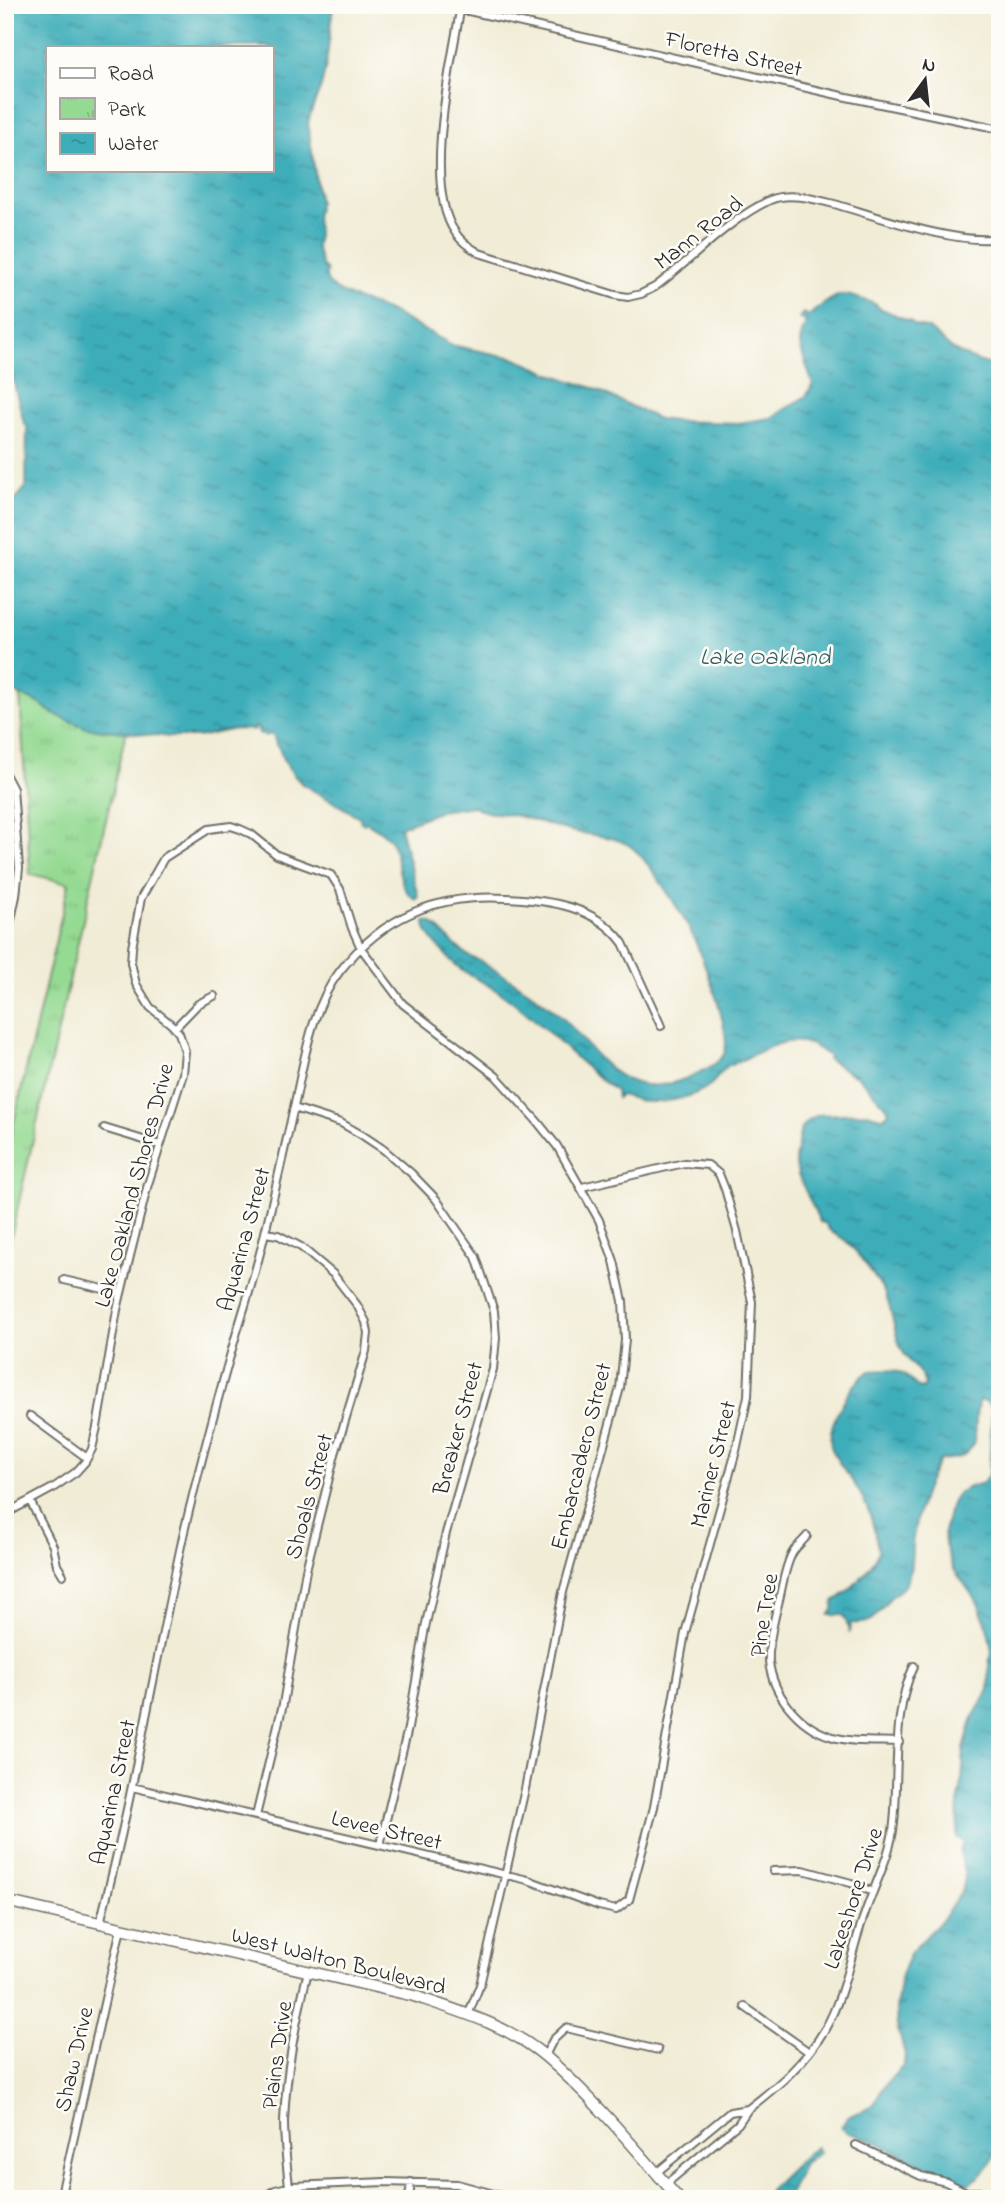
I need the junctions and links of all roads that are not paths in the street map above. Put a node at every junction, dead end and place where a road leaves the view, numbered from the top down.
1 (461, 7) edge
2 (1000, 129) edge
3 (1000, 238) edge
4 (6, 774) edge
5 (5, 948) edge
6 (361, 948) junction
7 (214, 996) dead end
8 (662, 1026) dead end
9 (174, 1028) junction
10 (294, 1108) junction
11 (104, 1128) dead end
12 (160, 1145) junction
13 (582, 1187) junction
14 (265, 1233) junction
15 (64, 1280) dead end
16 (121, 1293) junction
17 (30, 1416) dead end
18 (88, 1458) junction
19 (30, 1501) junction
20 (5, 1514) edge
21 (807, 1535) dead end
22 (63, 1575) dead end
23 (914, 1666) dead end
24 (899, 1742) junction
25 (132, 1787) junction
26 (256, 1816) junction
27 (380, 1845) junction
28 (773, 1871) dead end
29 (504, 1875) junction
30 (873, 1892) junction
31 (5, 1900) edge
32 (629, 1900) joint
33 (100, 1923) junction
34 (121, 1928) junction
35 (308, 1971) junction
36 (745, 2007) dead end
37 (468, 2015) junction
38 (658, 2050) dead end
39 (809, 2052) junction
40 (545, 2056) junction
41 (748, 2109) junction
42 (856, 2145) dead end
43 (656, 2173) junction
44 (411, 2182) junction
45 (666, 2184) junction
46 (289, 2187) junction
47 (1000, 2192) edge
48 (60, 2199) edge
49 (261, 2199) edge
50 (409, 2199) edge
51 (512, 2199) edge
52 (679, 2199) edge

1 - 2 street, Floretta Street
1 - 3 street, Mann Road
4 - 5 street
6 - 8 street, Aquarina Street
6 - 9 street, Lake Oakland Shores Drive
6 - 10 street, Aquarina Street
6 - 13 street, Embarcadero Street
7 - 9 street
9 - 12 street, Lake Oakland Shores Drive
10 - 14 street, Aquarina Street
10 - 27 street, Breaker Street
11 - 12 street
12 - 16 street, Lake Oakland Shores Drive
13 - 29 street, Embarcadero Street
13 - 32 street, Mariner Street
14 - 25 street, Aquarina Street
14 - 26 street, Shoals Street
15 - 16 street
16 - 18 street, Lake Oakland Shores Drive
17 - 18 street
18 - 19 street
19 - 20 street
19 - 22 street
21 - 24 street, Pine Tree
23 - 24 street, Lakeshore Drive
24 - 30 street, Lakeshore Drive
25 - 26 street, Levee Street
25 - 33 street, Aquarina Street
26 - 27 street, Levee Street
27 - 29 street, Levee Street
28 - 30 street
29 - 32 street, Levee Street
29 - 37 street, Embarcadero Street
30 - 39 street, Lakeshore Drive
31 - 33 main road, West Walton Boulevard
33 - 34 main road, West Walton Boulevard
34 - 35 main road, West Walton Boulevard
34 - 48 street, Shaw Drive
35 - 37 main road, West Walton Boulevard
35 - 46 street, Plains Drive
36 - 39 street
37 - 40 main road, West Walton Boulevard
38 - 40 street
39 - 41 street, Lakeshore Drive
40 - 43 main road, West Walton Boulevard
41 - 43 street, Lakeshore Drive
41 - 45 street, Lakeshore Drive
42 - 47 street
43 - 45 main road, West Walton Boulevard
44 - 46 street
44 - 50 street
44 - 51 street
45 - 52 main road, West Walton Boulevard
46 - 49 street

